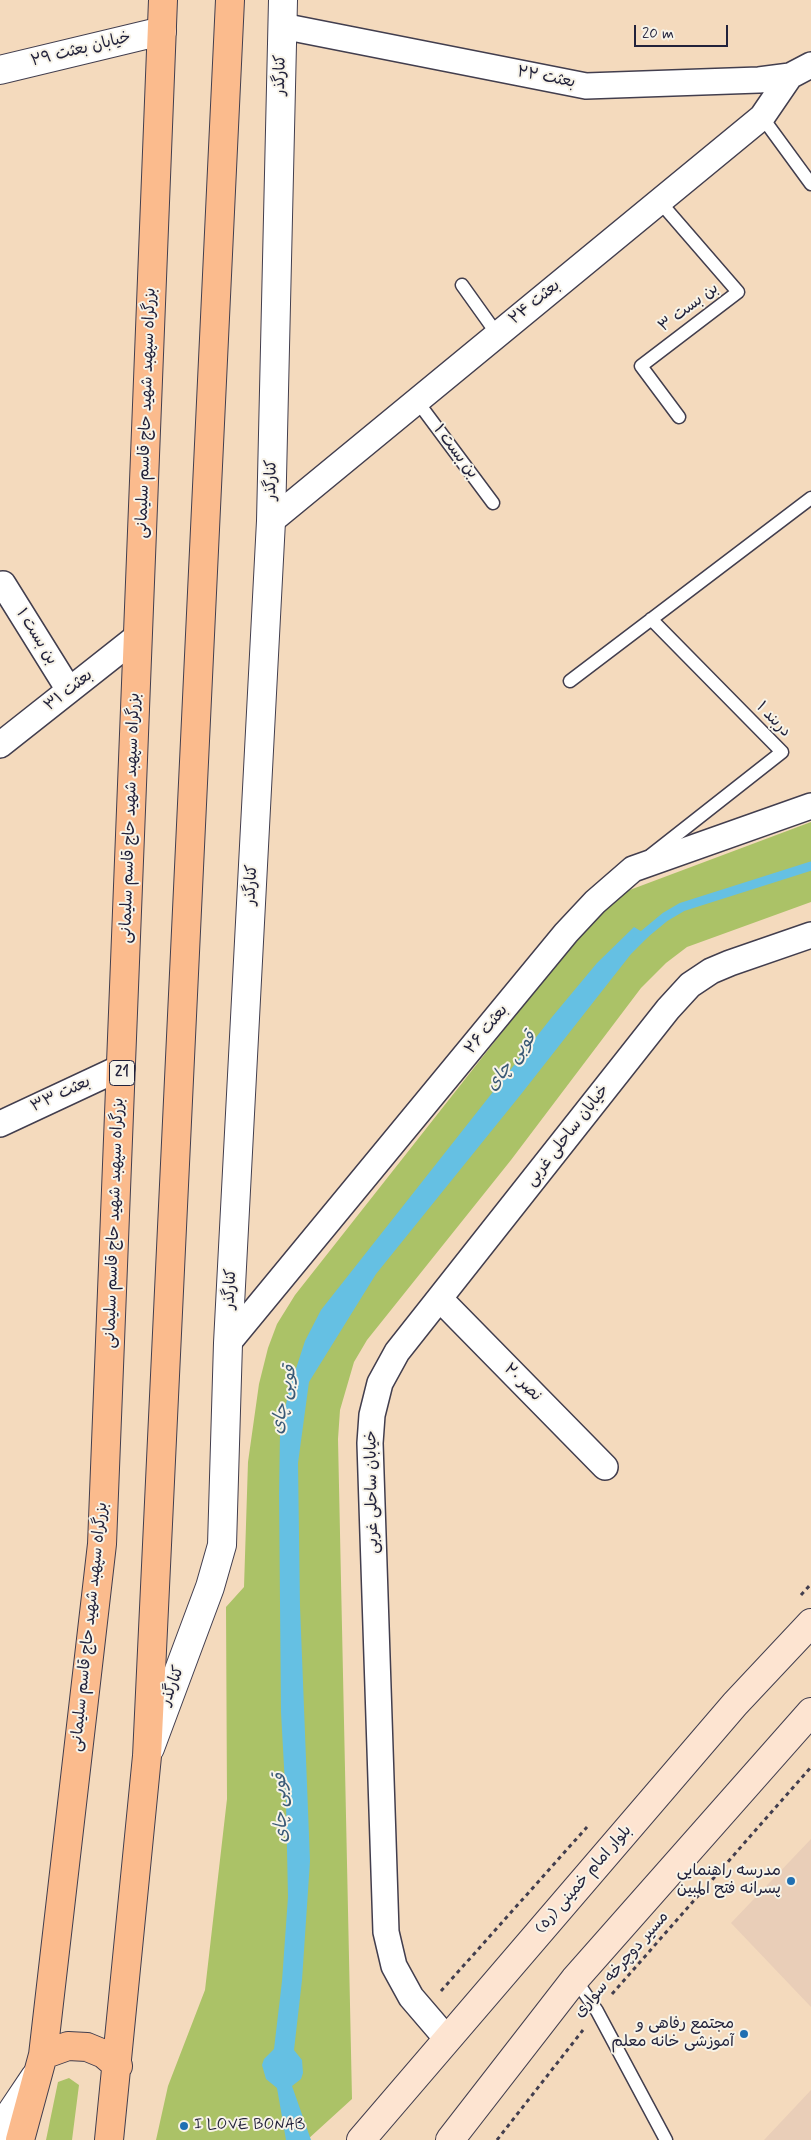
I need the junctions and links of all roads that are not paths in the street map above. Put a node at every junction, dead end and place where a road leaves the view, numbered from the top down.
1 (163, 0) edge
2 (230, 0) edge
3 (282, 13) edge
4 (162, 31) junction
5 (0, 70) edge
6 (800, 70) edge
7 (762, 117) junction
8 (811, 184) edge
9 (660, 202) junction
10 (462, 285) dead end
11 (497, 334) junction
12 (417, 401) junction
13 (679, 417) dead end
14 (811, 498) edge
15 (493, 503) dead end
16 (271, 521) junction
17 (2, 584) dead end
18 (651, 619) junction
19 (138, 636) junction
20 (570, 681) dead end
21 (69, 690) junction
22 (0, 745) edge
23 (811, 806) edge
24 (633, 869) junction
25 (811, 935) edge
26 (122, 1067) junction
27 (0, 1124) edge
28 (440, 1299) junction
29 (228, 1343) junction
30 (605, 1467) dead end
31 (811, 1623) edge
32 (811, 1712) edge
33 (147, 1756) junction
34 (575, 1979) junction
35 (447, 2039) junction
36 (40, 2065) junction
37 (118, 2066) junction
38 (0, 2129) edge
39 (20, 2140) edge
40 (109, 2140) edge
41 (361, 2140) edge
42 (450, 2140) edge
43 (666, 2140) edge

1 - 4 highway, بزرگراه سپهبد شهید حاج قاسم سلیمانی / 21
2 - 33 highway
3 - 6 street, بعثت ۲۲
3 - 16 street, کنارگذر
4 - 5 street, خیابان بعثت ۲۹
4 - 19 highway, بزرگراه سپهبد شهید حاج قاسم سلیمانی / 21
6 - 7 street, بعثت ۲۴
7 - 8 lane
7 - 9 street, بعثت ۲۴
9 - 11 street, بعثت ۲۴
9 - 13 lane, بن بست ۳
10 - 11 lane
11 - 12 street, بعثت ۲۴
12 - 15 lane, بن بست ۱
12 - 16 street, بعثت ۲۴
14 - 18 lane
16 - 29 street, کنارگذر
17 - 21 street, بن بست ۱
18 - 20 lane
18 - 24 lane, دربند ۱
19 - 21 street, بعثت ۳۱
19 - 26 highway, بزرگراه سپهبد شهید حاج قاسم سلیمانی / 21
21 - 22 street, بعثت ۳۱
23 - 24 street, بعثت ۲۶
24 - 29 street, بعثت ۲۶
25 - 28 street, خیابان ساحلی غربی
26 - 27 street, بعثت ۳۳
26 - 36 highway, بزرگراه سپهبد شهید حاج قاسم سلیمانی / 21
28 - 30 street, نصر ۲۰
28 - 35 street, خیابان ساحلی غربی
29 - 33 street, کنارگذر
31 - 35 main road, بلوار امام خمینی (ره)
32 - 34 main road
33 - 37 highway
34 - 42 main road
34 - 43 lane
35 - 41 main road, بلوار امام خمینی (ره)
36 - 37 highway
36 - 38 street
36 - 39 highway, بزرگراه سپهبد شهید حاج قاسم سلیمانی / 21
37 - 40 highway

